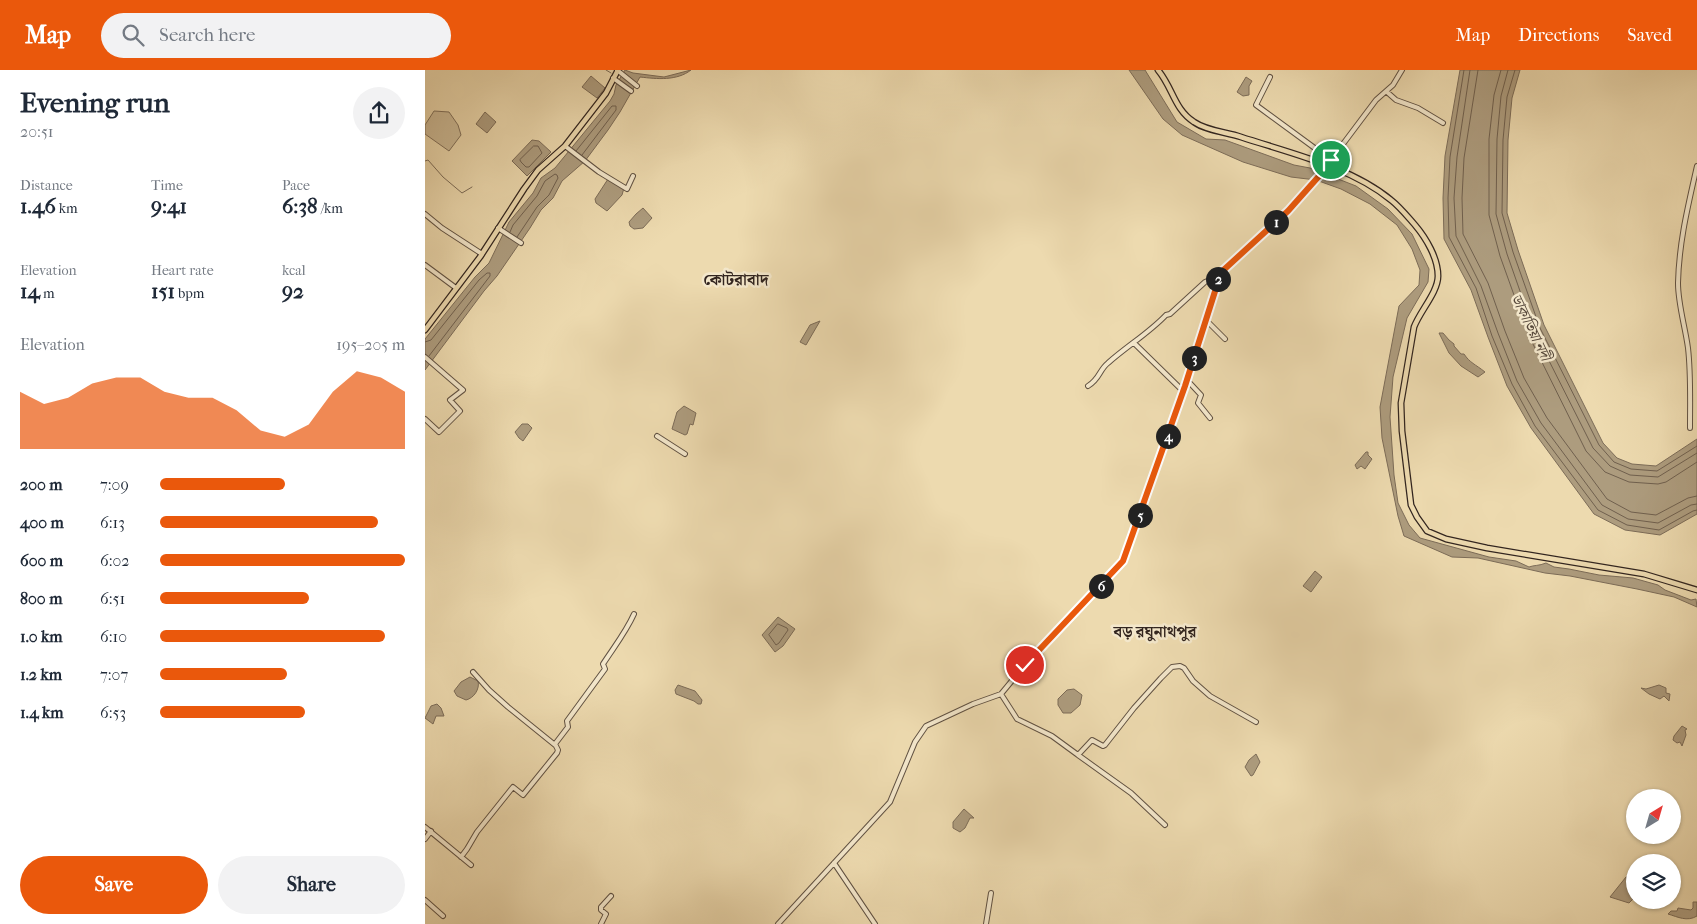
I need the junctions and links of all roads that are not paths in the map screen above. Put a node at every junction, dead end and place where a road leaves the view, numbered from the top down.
1 (618, 70) edge
2 (1159, 70) edge
3 (1402, 70) edge
4 (1270, 77) dead end
5 (613, 78) junction
6 (637, 86) dead end
7 (631, 90) dead end
8 (1387, 92) junction
9 (1443, 123) dead end
10 (565, 146) junction
11 (1331, 160) junction
12 (1328, 166) junction
13 (1697, 166) edge
14 (633, 176) dead end
15 (427, 215) edge
16 (425, 220) edge
17 (499, 228) junction
18 (521, 243) dead end
19 (482, 254) junction
20 (425, 265) edge
21 (1217, 276) junction
22 (456, 288) junction
23 (1206, 320) junction
24 (425, 330) edge
25 (1225, 339) dead end
26 (1134, 343) junction
27 (425, 357) edge
28 (1187, 380) junction
29 (1087, 386) dead end
30 (1183, 390) junction
31 (425, 418) edge
32 (1210, 418) dead end
33 (1690, 428) dead end
34 (657, 436) dead end
35 (685, 454) dead end
36 (1697, 590) edge
37 (634, 614) dead end
38 (473, 672) dead end
39 (1001, 694) junction
40 (1256, 722) dead end
41 (555, 745) junction
42 (1079, 755) junction
43 (1165, 825) dead end
44 (425, 827) edge
45 (431, 832) junction
46 (425, 839) edge
47 (461, 857) junction
48 (834, 863) junction
49 (471, 866) dead end
50 (991, 893) dead end
51 (611, 896) dead end
52 (425, 900) edge
53 (443, 916) dead end
54 (601, 924) edge
55 (778, 924) edge
56 (875, 924) edge
57 (986, 924) edge

1 - 5 main road
1 - 6 street
2 - 12 main road
3 - 8 street
4 - 11 street
5 - 7 street
5 - 10 main road
8 - 9 street
8 - 11 street
10 - 14 street
10 - 17 main road
11 - 12 street
12 - 21 street
12 - 36 main road
13 - 33 street
15 - 16 street
15 - 19 street
17 - 18 street
17 - 19 main road
19 - 22 main road
20 - 22 street
21 - 23 street
21 - 26 street
22 - 24 main road
23 - 25 street
23 - 28 street
26 - 29 street
26 - 30 street
27 - 31 street
28 - 30 street
28 - 32 street
30 - 39 street
34 - 35 street
37 - 41 street
38 - 41 street
39 - 42 street
39 - 48 street
40 - 42 street
41 - 47 street
42 - 43 street
44 - 45 street
45 - 46 street
45 - 47 street
47 - 49 street
48 - 55 street
48 - 56 street
50 - 57 street
51 - 54 street
52 - 53 street

